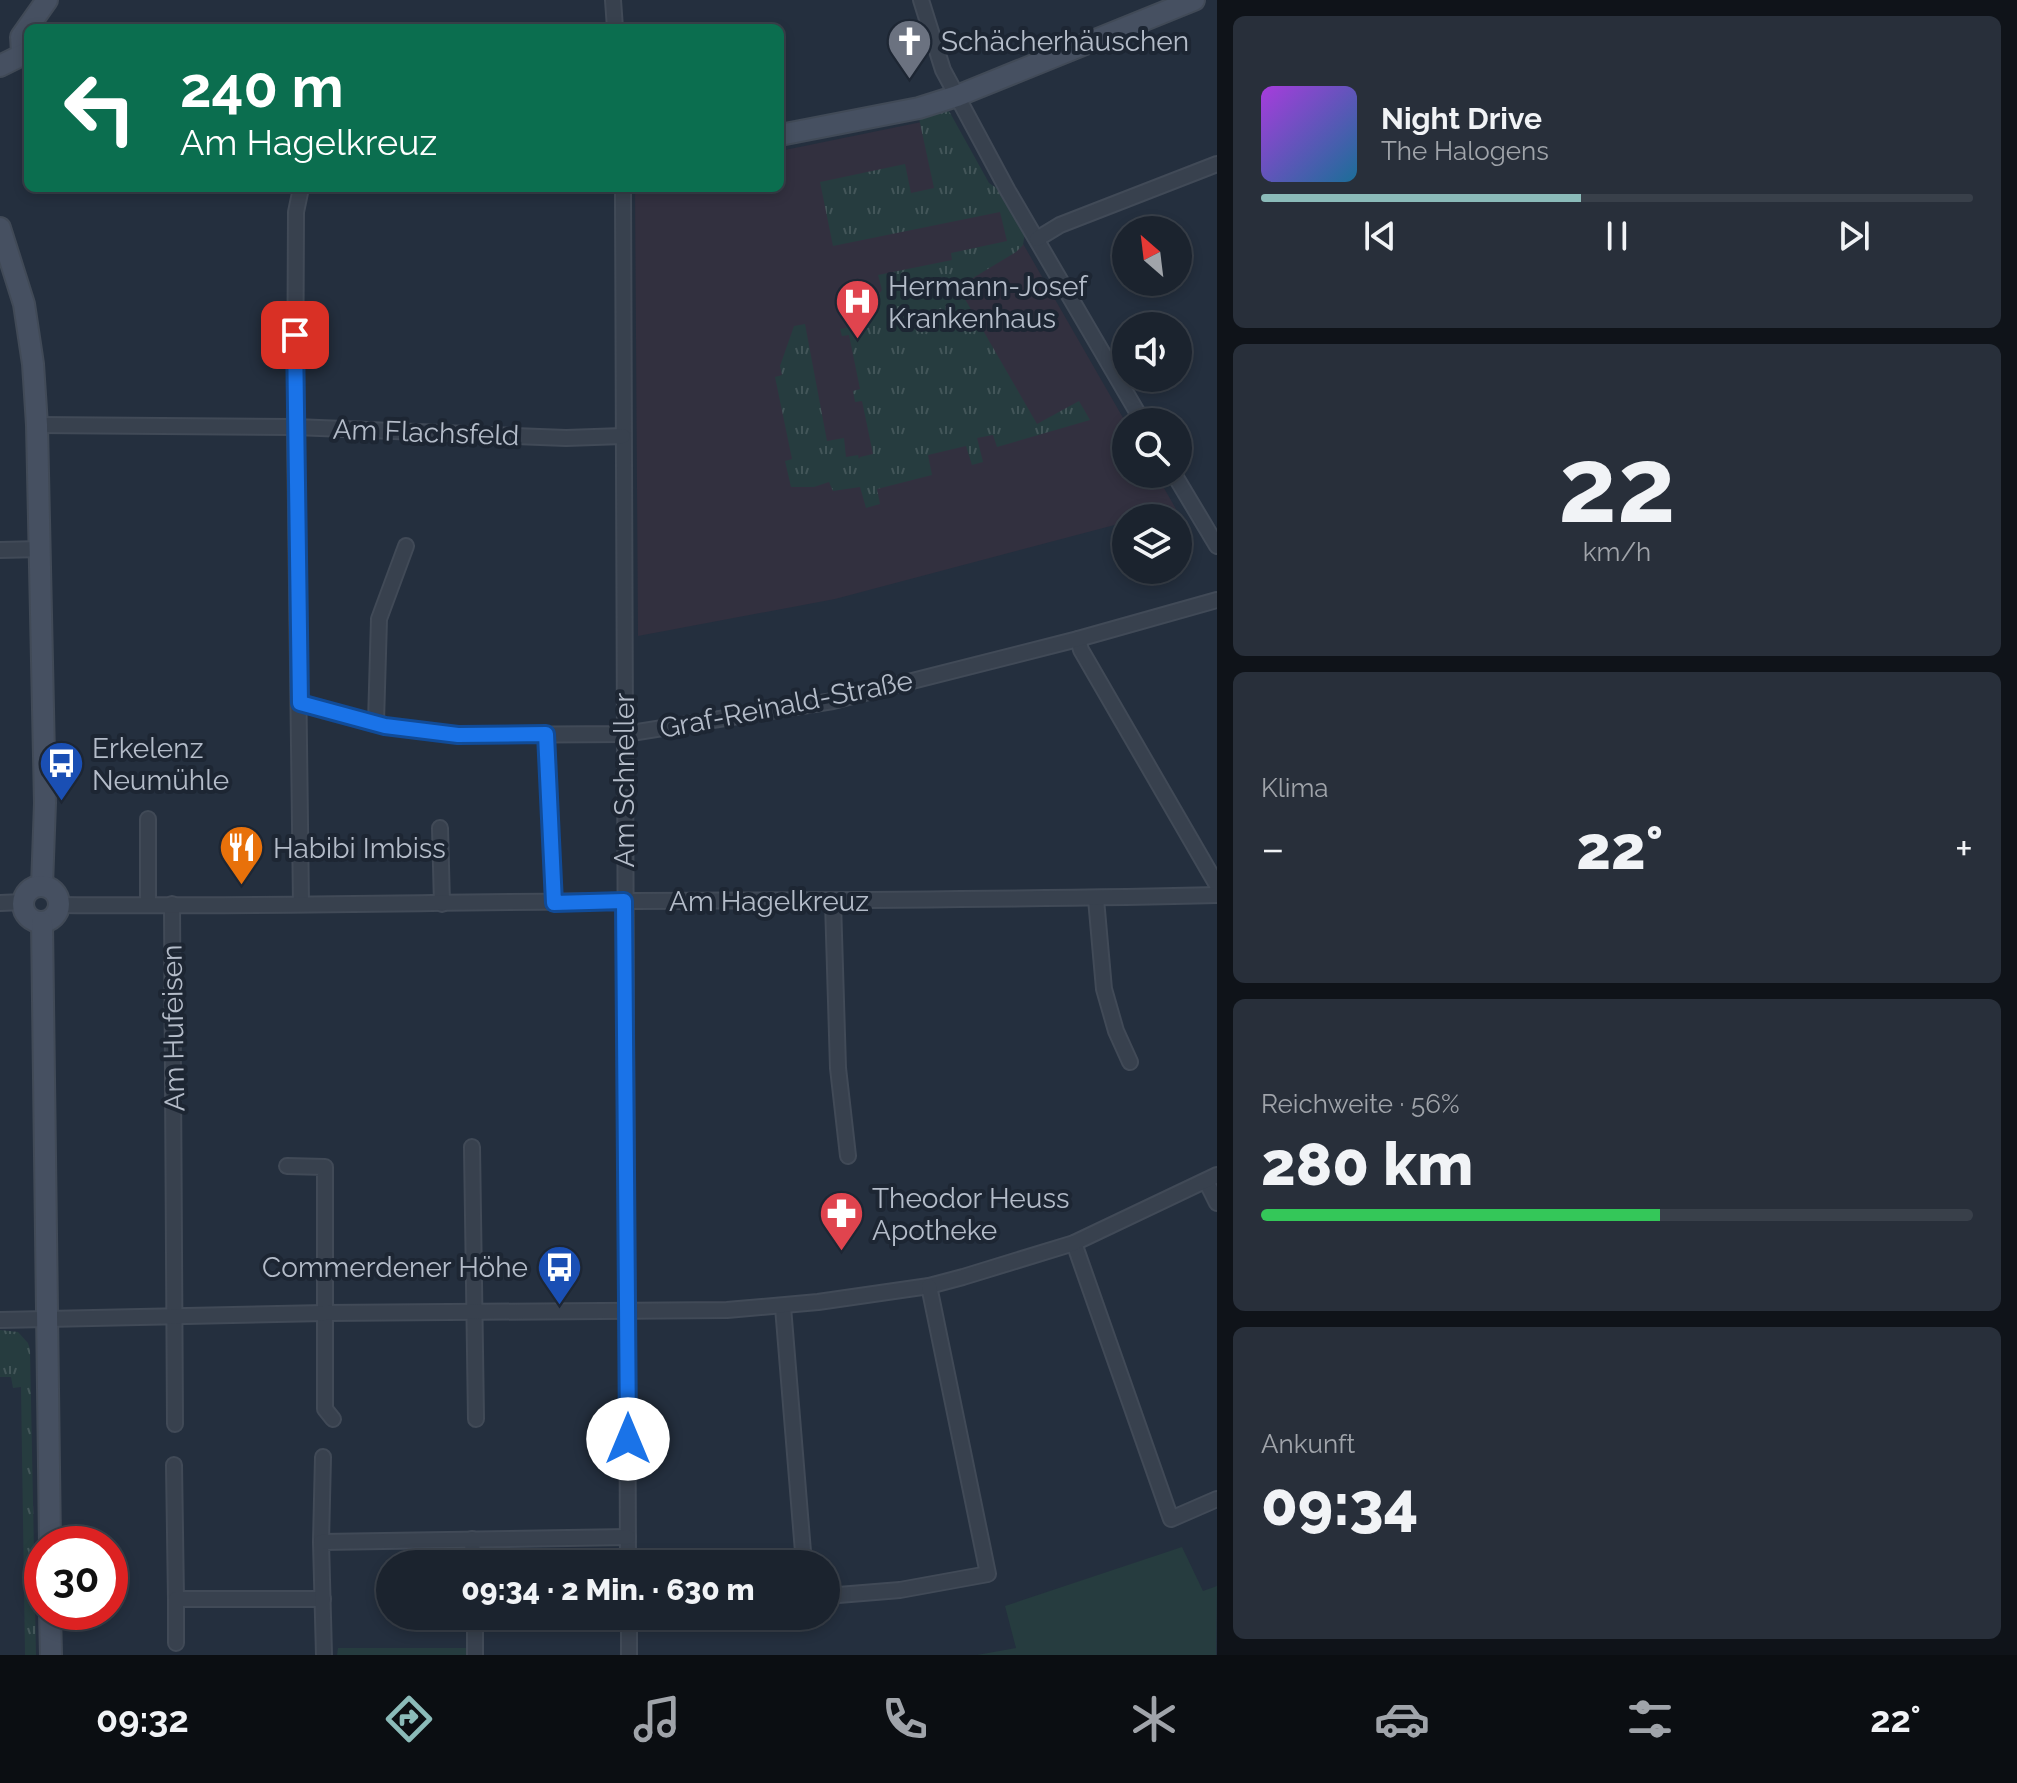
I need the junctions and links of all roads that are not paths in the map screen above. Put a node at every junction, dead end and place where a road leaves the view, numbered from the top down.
1 (47, 0) edge
2 (613, 0) edge
3 (921, 0) edge
4 (1194, 0) edge
5 (30, 24) edge
6 (615, 24) edge
7 (24, 54) edge
8 (0, 66) edge
9 (957, 96) junction
10 (784, 134) edge
11 (1217, 164) edge
12 (300, 192) edge
13 (623, 192) edge
14 (0, 228) edge
15 (1037, 239) junction
16 (1135, 408) edge
17 (37, 425) junction
18 (295, 427) junction
19 (623, 436) junction
20 (1182, 488) edge
21 (406, 546) dead end
22 (1217, 546) edge
23 (41, 549) junction
24 (0, 550) edge
25 (1217, 600) edge
26 (1078, 639) junction
27 (300, 703) junction
28 (376, 722) junction
29 (546, 734) junction
30 (625, 734) junction
31 (148, 819) dead end
32 (440, 828) dead end
33 (1217, 885) edge
34 (42, 886) junction
35 (1217, 895) edge
36 (1096, 899) junction
37 (624, 901) junction
38 (23, 902) junction
39 (833, 902) junction
40 (0, 903) edge
41 (554, 903) junction
42 (148, 904) junction
43 (172, 904) junction
44 (301, 904) junction
45 (442, 904) junction
46 (59, 905) junction
47 (42, 923) junction
48 (1130, 1062) dead end
49 (472, 1147) dead end
50 (848, 1156) dead end
51 (287, 1166) dead end
52 (1211, 1178) edge
53 (1217, 1203) edge
54 (1074, 1243) junction
55 (929, 1286) junction
56 (783, 1307) junction
57 (628, 1309) junction
58 (325, 1313) junction
59 (474, 1313) junction
60 (175, 1316) junction
61 (48, 1319) junction
62 (0, 1320) edge
63 (333, 1419) dead end
64 (476, 1419) dead end
65 (175, 1424) dead end
66 (323, 1457) dead end
67 (174, 1465) dead end
68 (1217, 1499) edge
69 (50, 1526) edge
70 (628, 1537) junction
71 (472, 1539) junction
72 (321, 1542) junction
73 (472, 1550) edge
74 (628, 1550) edge
75 (803, 1550) edge
76 (840, 1595) edge
77 (176, 1599) junction
78 (323, 1599) junction
79 (50, 1630) edge
80 (475, 1630) edge
81 (629, 1630) edge
82 (176, 1643) dead end
83 (51, 1655) edge
84 (324, 1655) edge
85 (475, 1655) edge
86 (629, 1655) edge

1 - 5 main road
2 - 6 street
3 - 9 street
4 - 9 main road
7 - 8 main road
9 - 10 main road
9 - 15 street
11 - 15 street
12 - 18 street
13 - 19 street, Am Schneller
14 - 17 main road
15 - 16 street
17 - 18 street, Am Flachsfeld
17 - 23 main road
18 - 19 street, Am Flachsfeld
18 - 27 street
19 - 30 street, Am Schneller
20 - 22 street
21 - 28 street
23 - 24 street
23 - 34 main road
25 - 26 street, Graf-Reinald-Straße
26 - 30 street, Graf-Reinald-Straße
26 - 33 street
27 - 28 street, Graf-Reinald-Straße
27 - 44 street
28 - 29 street, Graf-Reinald-Straße
29 - 30 street, Graf-Reinald-Straße
29 - 41 street
30 - 37 street, Am Schneller
31 - 42 street
32 - 45 street
34 - 38 main road
34 - 46 main road
35 - 36 street, Am Hagelkreuz
36 - 39 street, Am Hagelkreuz
36 - 48 street
37 - 39 street, Am Hagelkreuz
37 - 41 street, Am Hagelkreuz
37 - 57 street, Am Schneller
38 - 40 street
38 - 47 main road
39 - 50 street
41 - 45 street, Am Hagelkreuz
42 - 43 street, Am Hagelkreuz
42 - 46 street, Am Hagelkreuz
43 - 44 street, Am Hagelkreuz
43 - 60 street, Am Hufeisen
44 - 45 street, Am Hagelkreuz
46 - 47 main road
47 - 61 main road
49 - 59 street
51 - 58 street
52 - 53 street
52 - 54 street
54 - 55 street
54 - 68 street
55 - 56 street
55 - 76 street
56 - 57 street
56 - 75 street
57 - 59 street
57 - 70 street, Am Schneller
58 - 59 street
58 - 60 street
58 - 63 street
59 - 64 street
60 - 61 street
60 - 65 street
61 - 62 street
61 - 69 main road
66 - 72 street
67 - 77 street
70 - 71 street
70 - 74 street, Am Schneller
71 - 72 street
71 - 73 street
72 - 78 street
77 - 78 street
77 - 82 street
78 - 84 street
79 - 83 main road
80 - 85 street
81 - 86 street

